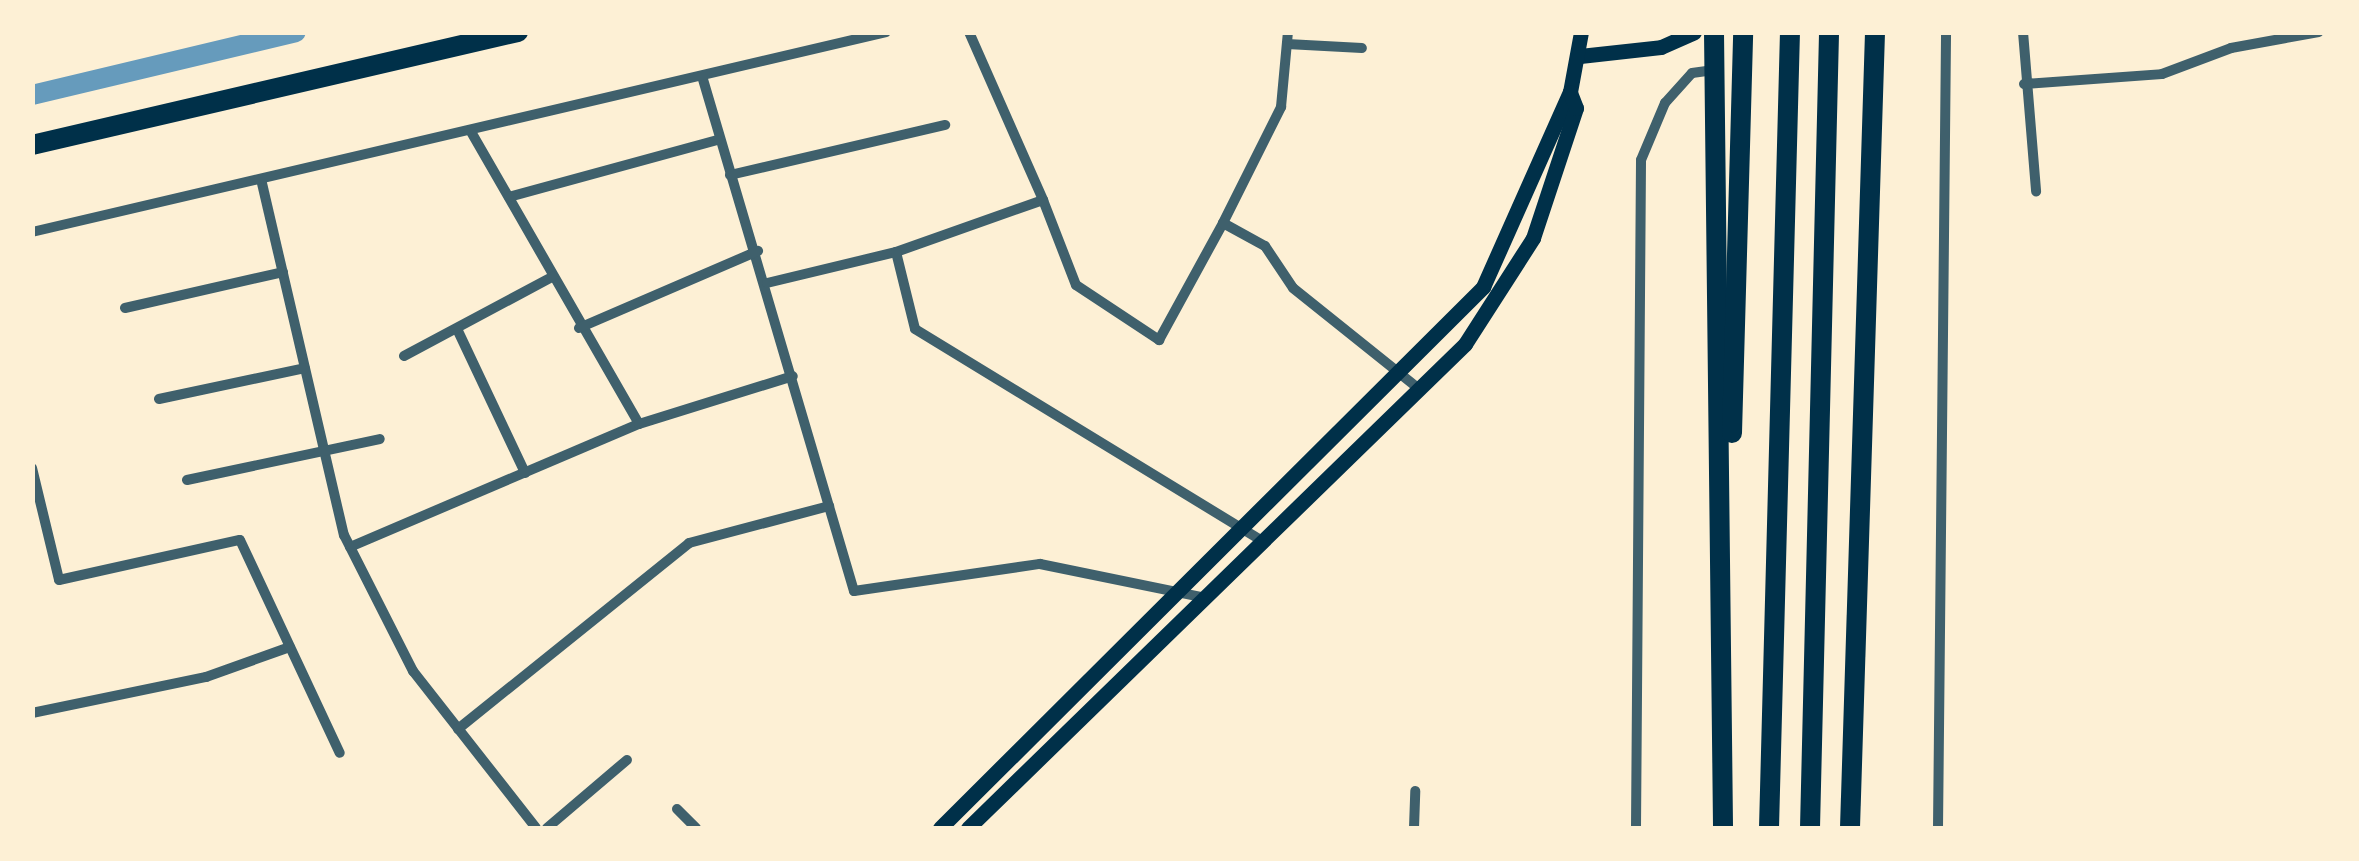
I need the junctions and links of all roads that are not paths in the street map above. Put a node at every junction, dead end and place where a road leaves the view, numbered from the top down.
1 (518, 32) edge
2 (886, 32) edge
3 (969, 32) edge
4 (1581, 32) edge
5 (1694, 32) edge
6 (1714, 32) edge
7 (1743, 32) edge
8 (1790, 32) edge
9 (1829, 32) edge
10 (1875, 32) edge
11 (1946, 32) edge
12 (2023, 32) edge
13 (2319, 32) edge
14 (1288, 38) edge
15 (1362, 48) dead end
16 (1580, 56) junction
17 (1714, 70) junction
18 (702, 76) junction
19 (2024, 84) junction
20 (1570, 92) junction
21 (945, 125) dead end
22 (470, 130) junction
23 (716, 140) junction
24 (32, 144) edge
25 (730, 175) junction
26 (261, 179) junction
27 (2036, 191) dead end
28 (509, 197) junction
29 (1043, 200) junction
30 (1223, 223) junction
31 (32, 232) edge
32 (758, 251) junction
33 (896, 252) junction
34 (283, 272) junction
35 (552, 277) junction
36 (767, 284) junction
37 (125, 308) dead end
38 (579, 328) junction
39 (458, 330) junction
40 (404, 356) dead end
41 (305, 368) junction
42 (1400, 374) junction
43 (793, 376) junction
44 (1419, 389) junction
45 (159, 399) dead end
46 (640, 424) junction
47 (380, 439) dead end
48 (324, 450) junction
49 (33, 470) edge
50 (525, 473) junction
51 (187, 480) dead end
52 (829, 506) junction
53 (1724, 515) junction
54 (1238, 531) junction
55 (1261, 540) junction
56 (350, 548) junction
57 (1174, 596) junction
58 (1201, 598) junction
59 (290, 647) junction
60 (32, 713) edge
61 (458, 729) junction
62 (340, 753) dead end
63 (627, 760) dead end
64 (1415, 791) dead end
65 (677, 809) dead end
66 (536, 828) edge
67 (547, 828) edge
68 (696, 828) edge
69 (940, 828) edge
70 (968, 828) edge
71 (1414, 828) edge
72 (1636, 828) edge
73 (1723, 828) edge
74 (1769, 828) edge
75 (1810, 828) edge
76 (1850, 828) edge
77 (1938, 828) edge

1 - 24 highway
2 - 18 street
3 - 29 street
4 - 16 main road
5 - 16 main road
6 - 17 highway
7 - 53 highway
8 - 74 highway
9 - 75 highway
10 - 76 highway
11 - 77 street
12 - 19 street
13 - 19 street
14 - 15 street
14 - 30 street
16 - 20 main road
17 - 53 highway
17 - 72 street
18 - 22 street
18 - 23 street
19 - 27 street
20 - 42 main road
20 - 44 main road
21 - 25 street
22 - 26 street
22 - 28 street
23 - 25 street
23 - 28 street
25 - 32 street
26 - 31 street
26 - 34 street
28 - 35 street
29 - 30 street
29 - 33 street
30 - 42 street
32 - 36 street
32 - 38 street
33 - 36 street
33 - 54 street
34 - 37 street
34 - 41 street
35 - 38 street
35 - 39 street
36 - 43 street
38 - 46 street
39 - 40 street
39 - 50 street
41 - 45 street
41 - 48 street
42 - 44 street
42 - 54 main road
43 - 46 street
43 - 52 street
44 - 55 main road
46 - 50 street
47 - 48 street
48 - 51 street
48 - 56 street
49 - 59 street
50 - 56 street
52 - 57 street
52 - 61 street
53 - 73 highway
54 - 55 street
54 - 57 main road
55 - 58 main road
56 - 61 street
57 - 58 street
57 - 69 main road
58 - 70 main road
59 - 60 street
59 - 62 street
61 - 66 street
63 - 67 street
64 - 71 street
65 - 68 street

